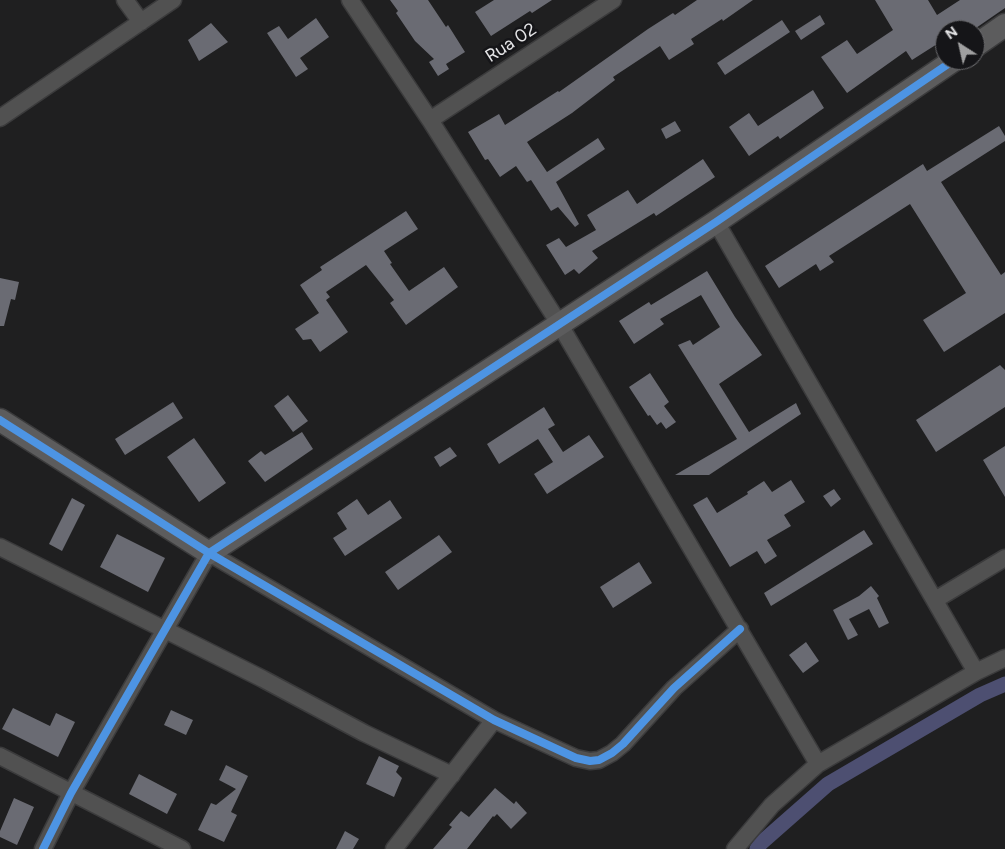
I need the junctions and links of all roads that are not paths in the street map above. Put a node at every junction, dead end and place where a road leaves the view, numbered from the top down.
1 (125, 0) edge
2 (173, 0) edge
3 (350, 0) edge
4 (613, 0) edge
5 (141, 22) junction
6 (1005, 26) edge
7 (985, 39) edge
8 (939, 70) edge
9 (0, 118) edge
10 (430, 120) junction
11 (716, 222) junction
12 (560, 324) junction
13 (0, 420) edge
14 (0, 547) edge
15 (209, 553) junction
16 (1005, 558) edge
17 (935, 600) junction
18 (740, 629) junction
19 (166, 630) junction
20 (1005, 658) edge
21 (976, 672) junction
22 (494, 720) junction
23 (0, 756) edge
24 (818, 764) junction
25 (452, 775) junction
26 (71, 793) junction
27 (400, 847) edge
28 (43, 849) edge
29 (182, 849) edge
30 (735, 849) edge

1 - 5 street
2 - 5 street
3 - 10 street
4 - 10 street, Rua 02
5 - 9 street
6 - 7 street
8 - 11 street
10 - 12 street
11 - 12 street
11 - 17 street
12 - 15 street
12 - 18 street
13 - 15 street
14 - 19 street
15 - 19 street
15 - 22 street
16 - 17 street
17 - 21 street
18 - 22 street
18 - 24 street
19 - 25 street
19 - 26 street
20 - 21 street
21 - 24 street
22 - 25 street
23 - 26 street
24 - 30 street
25 - 27 street
26 - 28 street
26 - 29 street

